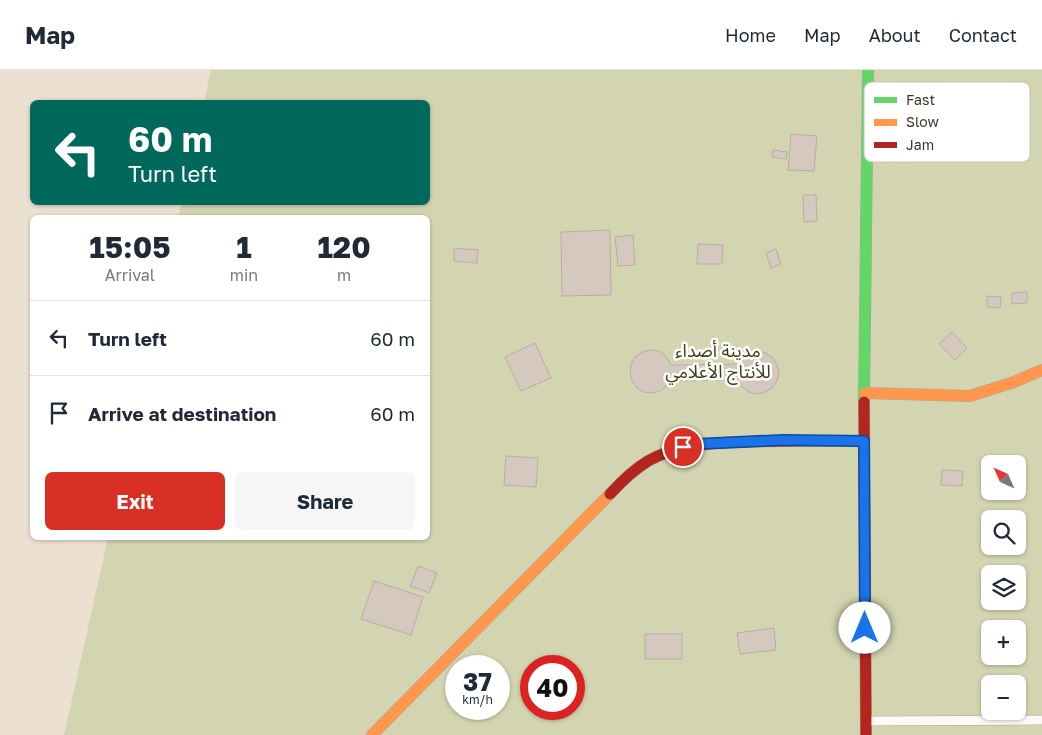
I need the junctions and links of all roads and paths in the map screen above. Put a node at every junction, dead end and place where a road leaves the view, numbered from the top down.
1 (867, 162) edge
2 (1042, 370) edge
3 (866, 393) junction
4 (864, 441) junction
5 (1042, 720) edge
6 (866, 721) junction
7 (372, 735) edge
8 (866, 735) edge

1 - 3 street
2 - 3 street
3 - 4 street
4 - 6 street
4 - 7 street
5 - 6 lane
6 - 8 street

